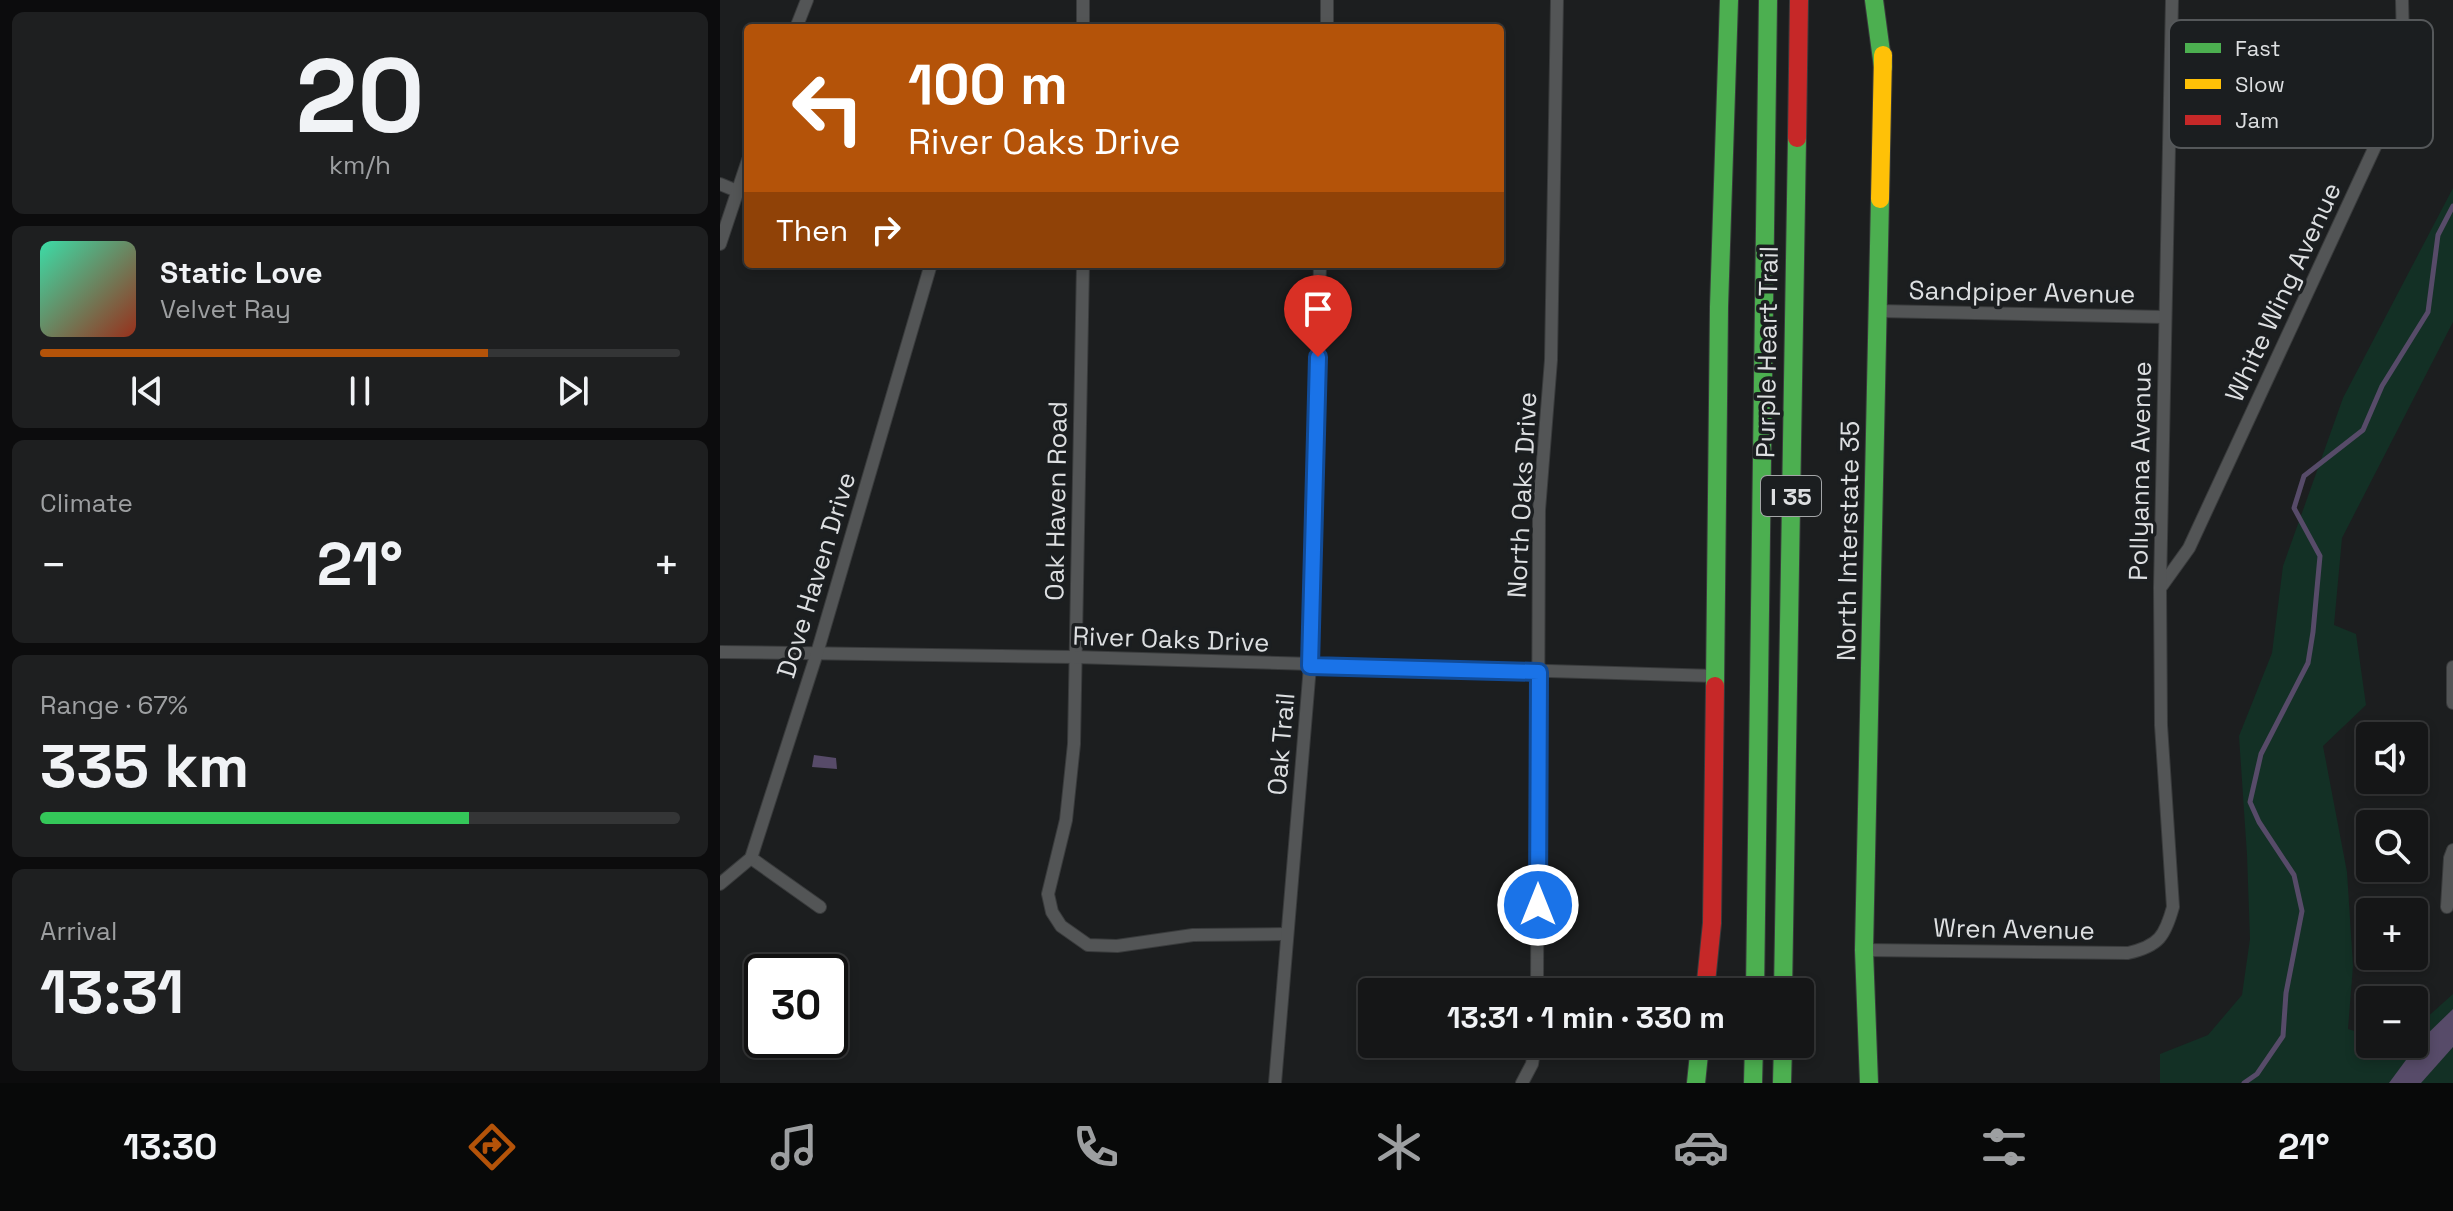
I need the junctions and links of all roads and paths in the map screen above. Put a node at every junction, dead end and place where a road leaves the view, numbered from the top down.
1 (807, 0) edge
2 (1083, 0) edge
3 (1327, 0) edge
4 (1557, 0) edge
5 (1729, 0) edge
6 (1768, 0) edge
7 (1799, 0) edge
8 (1874, 0) edge
9 (1886, 0) edge
10 (2172, 0) edge
11 (2402, 0) edge
12 (2172, 20) edge
13 (2402, 20) edge
14 (798, 24) edge
15 (1083, 24) edge
16 (1327, 24) edge
17 (1883, 67) junction
18 (2169, 136) edge
19 (2374, 148) edge
20 (744, 171) edge
21 (720, 184) edge
22 (737, 191) junction
23 (720, 244) edge
24 (930, 268) edge
25 (1083, 268) edge
26 (1320, 268) edge
27 (1879, 311) junction
28 (2165, 317) junction
29 (2160, 588) junction
30 (720, 652) edge
31 (817, 653) junction
32 (1074, 657) junction
33 (1310, 666) junction
34 (2453, 667) edge
35 (1539, 672) junction
36 (1716, 676) junction
37 (2453, 703) edge
38 (2453, 850) edge
39 (751, 858) junction
40 (720, 884) edge
41 (820, 907) dead end
42 (2447, 907) dead end
43 (1286, 934) junction
44 (2159, 939) joint
45 (1864, 950) junction
46 (1537, 978) edge
47 (1706, 978) edge
48 (1755, 978) edge
49 (1783, 978) edge
50 (1533, 1058) edge
51 (1699, 1058) edge
52 (1754, 1058) edge
53 (1783, 1058) edge
54 (1275, 1083) edge
55 (1522, 1083) edge
56 (1696, 1083) edge
57 (1753, 1083) edge
58 (1782, 1083) edge
59 (1869, 1083) edge

1 - 14 street
2 - 15 street
3 - 16 street
4 - 35 street, North Oaks Drive
5 - 36 main road
6 - 48 main road, Purple Heart Trail / I 35
7 - 49 main road, Purple Heart Trail / I 35
8 - 17 main road
9 - 17 main road, North Interstate 35
10 - 12 street, Pollyanna Avenue
11 - 13 street, White Wing Avenue
17 - 27 main road, North Interstate 35
18 - 28 street, Pollyanna Avenue
19 - 29 street, White Wing Avenue
20 - 22 street
21 - 22 street
22 - 23 street
24 - 31 street, Dove Haven Drive
25 - 32 street, Oak Haven Road
26 - 33 street, Oak Trail
27 - 28 street, Sandpiper Avenue
27 - 45 main road, North Interstate 35
28 - 29 street, Pollyanna Avenue
29 - 44 street, Pollyanna Avenue
30 - 31 street, River Oaks Drive
31 - 32 street, River Oaks Drive
31 - 39 street, Dove Haven Drive
32 - 33 street, River Oaks Drive
32 - 43 street, Oak Haven Road
33 - 35 street, River Oaks Drive
33 - 43 street, Oak Trail
34 - 37 street
35 - 36 street, River Oaks Drive
35 - 46 street, North Oaks Drive
36 - 47 main road
38 - 42 street
39 - 40 street
39 - 41 street
43 - 54 street, Oak Trail
44 - 45 street, Wren Avenue
45 - 59 main road, North Interstate 35
50 - 55 street
51 - 56 main road
52 - 57 main road
53 - 58 main road

